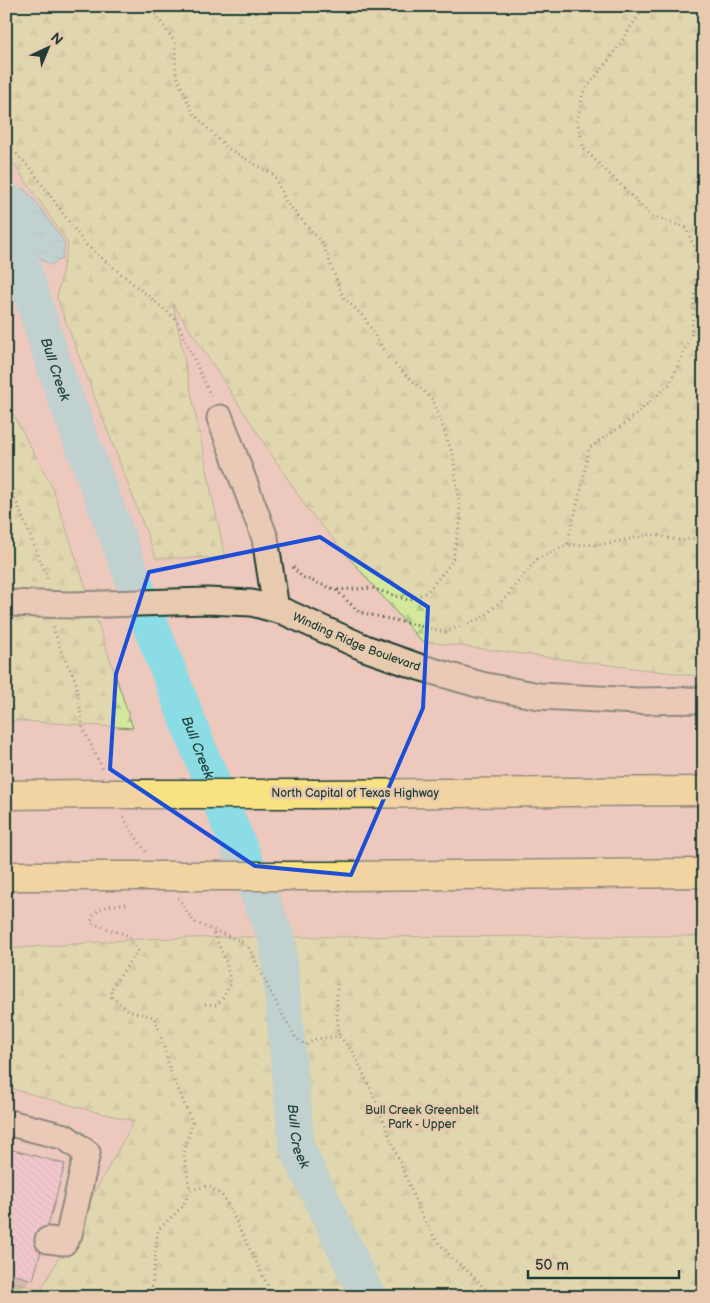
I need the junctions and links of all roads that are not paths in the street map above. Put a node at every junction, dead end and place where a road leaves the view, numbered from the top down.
1 (220, 418) road end
2 (6, 604) edge
3 (276, 609) junction
4 (704, 700) edge
5 (704, 791) edge
6 (6, 795) edge
7 (704, 873) edge
8 (6, 876) edge
9 (6, 1122) edge
10 (48, 1240) dead end

1 - 3 street
2 - 3 street, Winding Ridge Boulevard
3 - 4 street, Winding Ridge Boulevard
5 - 6 highway, North Capital of Texas Highway, bridge
7 - 8 highway, bridge
9 - 10 street

